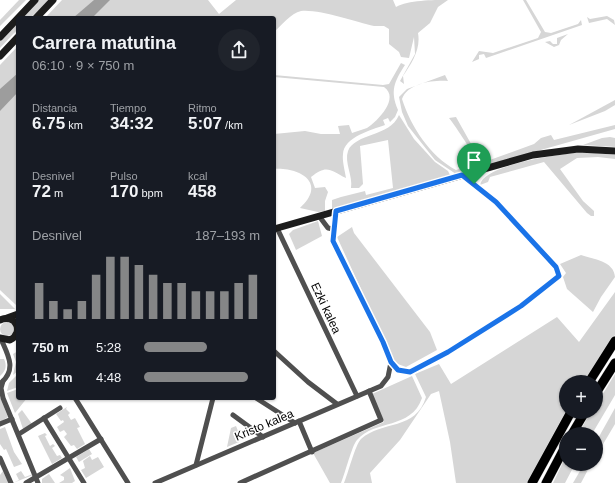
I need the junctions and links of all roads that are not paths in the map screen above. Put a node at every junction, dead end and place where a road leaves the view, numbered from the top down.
1 (35, 0) edge
2 (53, 0) edge
3 (20, 16) edge
4 (38, 16) edge
5 (16, 20) edge
6 (0, 37) edge
7 (16, 39) edge
8 (0, 56) edge
9 (615, 151) edge
10 (462, 175) junction
11 (336, 211) junction
12 (319, 216) junction
13 (276, 229) edge
14 (333, 229) junction
15 (16, 315) edge
16 (2, 319) edge
17 (16, 324) edge
18 (16, 336) edge
19 (0, 338) edge
20 (615, 341) edge
21 (276, 353) edge
22 (391, 362) junction
23 (615, 363) edge
24 (593, 375) edge
25 (1, 382) edge
26 (603, 382) edge
27 (370, 391) junction
28 (357, 396) junction
29 (76, 400) edge
30 (212, 400) edge
31 (259, 400) edge
32 (337, 404) junction
33 (60, 408) dead end
34 (233, 415) dead end
35 (44, 418) junction
36 (12, 419) junction
37 (567, 419) edge
38 (297, 422) junction
39 (0, 424) edge
40 (19, 434) junction
41 (263, 437) junction
42 (101, 439) junction
43 (312, 452) junction
44 (0, 458) edge
45 (69, 458) junction
46 (559, 458) edge
47 (196, 465) junction
48 (38, 481) edge
49 (11, 483) edge
50 (26, 483) edge
51 (84, 483) edge
52 (128, 483) edge
53 (155, 483) edge
54 (240, 483) edge
55 (532, 483) edge
56 (546, 483) edge

1 - 3 street
2 - 4 street
5 - 6 street
7 - 8 street
9 - 10 street
10 - 11 street
10 - 22 street
11 - 12 street
11 - 14 street
12 - 13 street
12 - 14 street
13 - 28 street, Ezki kalea
14 - 22 street
15 - 16 street
16 - 17 street
18 - 19 street
19 - 25 street
20 - 24 highway
21 - 32 street
22 - 27 street, Kristo kalea
23 - 26 highway
25 - 36 street
27 - 28 street, Kristo kalea
27 - 43 street
28 - 32 street, Kristo kalea
29 - 42 street
30 - 47 street
31 - 38 street
32 - 38 street, Kristo kalea
33 - 35 street
34 - 41 street
35 - 40 street
35 - 45 street
36 - 39 street
36 - 40 street
37 - 55 highway
38 - 41 street, Kristo kalea
38 - 43 street
40 - 48 street
41 - 47 street, Kristo kalea
42 - 45 street
42 - 52 street
43 - 54 street
44 - 49 street
45 - 48 street
45 - 51 street
46 - 56 highway
47 - 53 street, Kristo kalea
48 - 50 street

